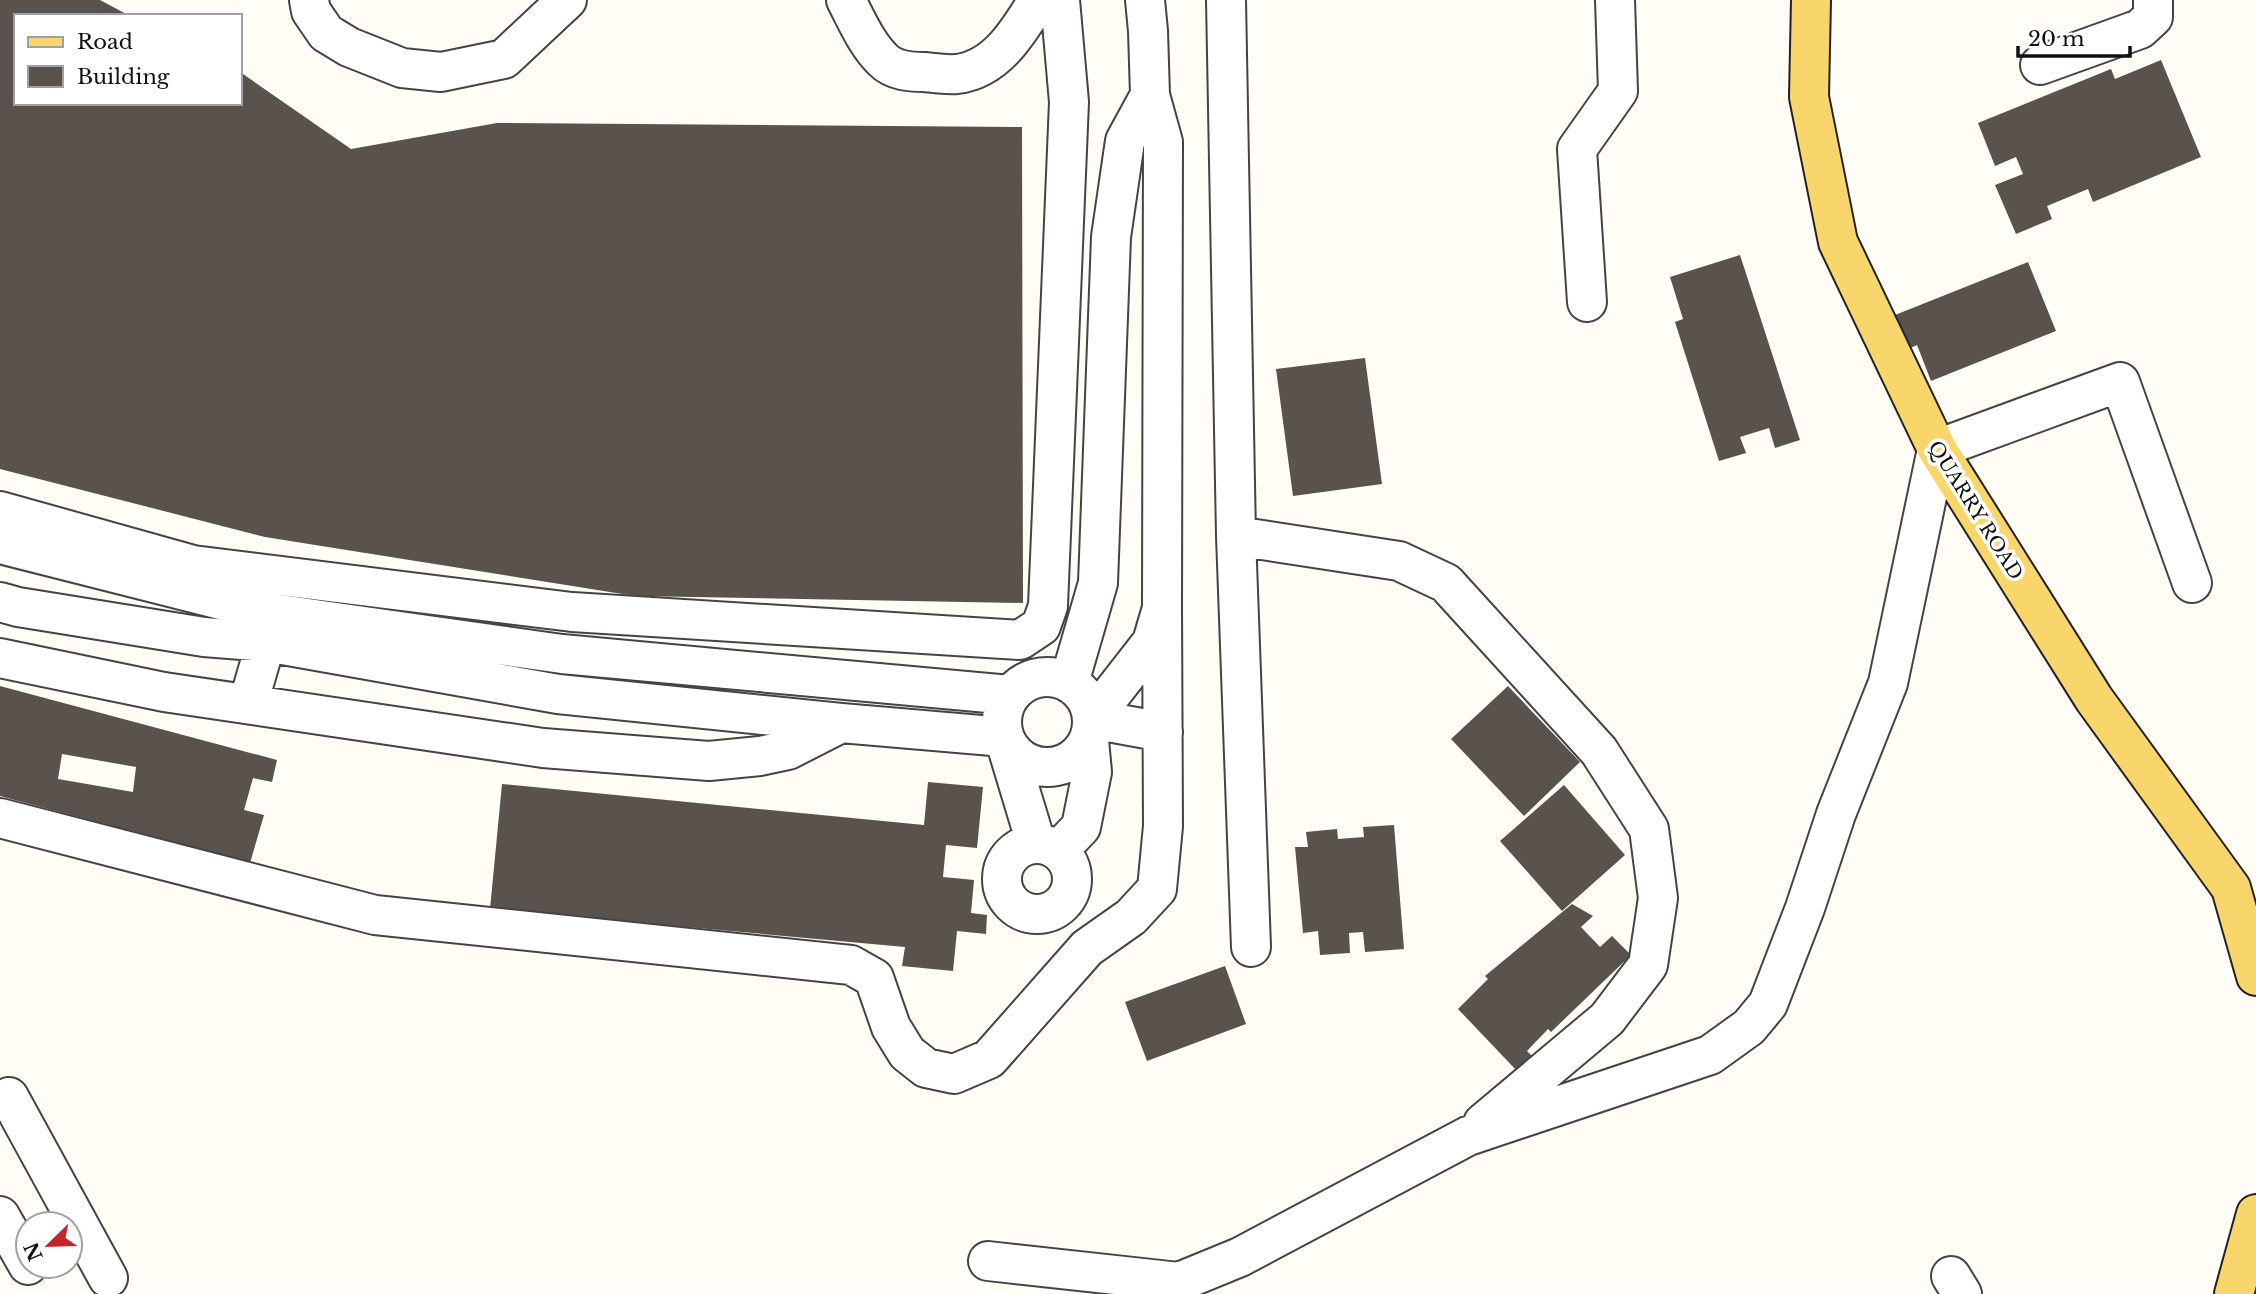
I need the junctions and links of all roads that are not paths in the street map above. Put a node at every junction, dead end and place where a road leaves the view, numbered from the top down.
1 (309, 0) edge
2 (567, 0) edge
3 (846, 0) edge
4 (1038, 0) edge
5 (1060, 0) edge
6 (1144, 0) edge
7 (1226, 0) edge
8 (1615, 0) edge
9 (1811, 0) edge
10 (2153, 0) edge
11 (2040, 65) dead end
12 (1150, 95) junction
13 (1587, 302) dead end
14 (1937, 449) junction
15 (0, 511) edge
16 (1236, 536) junction
17 (0, 544) edge
18 (2192, 583) dead end
19 (9, 604) edge
20 (1162, 608) junction
21 (269, 628) junction
22 (562, 654) junction
23 (3, 659) edge
24 (1069, 683) junction
25 (558, 694) junction
26 (1010, 695) junction
27 (248, 704) junction
28 (841, 723) junction
29 (1091, 729) junction
30 (1163, 732) junction
31 (1004, 737) junction
32 (543, 748) junction
33 (0, 818) edge
34 (1047, 847) junction
35 (1251, 947) dead end
36 (2256, 976) edge
37 (3, 1094) edge
38 (1468, 1136) junction
39 (2256, 1214) edge
40 (0, 1216) edge
41 (14, 1241) edge
42 (988, 1261) dead end
43 (108, 1278) dead end
44 (2234, 1294) edge

1 - 2 street
3 - 4 street
5 - 15 street
6 - 12 street
7 - 16 street
8 - 13 street
9 - 14 main road, QUARRY ROAD
10 - 11 street
12 - 20 street
12 - 24 street
14 - 18 street
14 - 36 main road, QUARRY ROAD
14 - 38 street
16 - 35 street
16 - 38 street
17 - 21 street
19 - 21 street
19 - 23 street
20 - 29 street
20 - 30 street
21 - 22 street
21 - 25 street
21 - 27 street
22 - 25 street
22 - 26 street
23 - 27 street
24 - 26 street
24 - 29 street
25 - 28 street
25 - 32 street
26 - 31 street
27 - 32 street
28 - 31 street
28 - 32 street
29 - 30 street
29 - 31 street
29 - 34 street
30 - 33 street
31 - 34 street
34 - 34 street
37 - 43 street
38 - 42 street
39 - 44 main road
40 - 41 street

